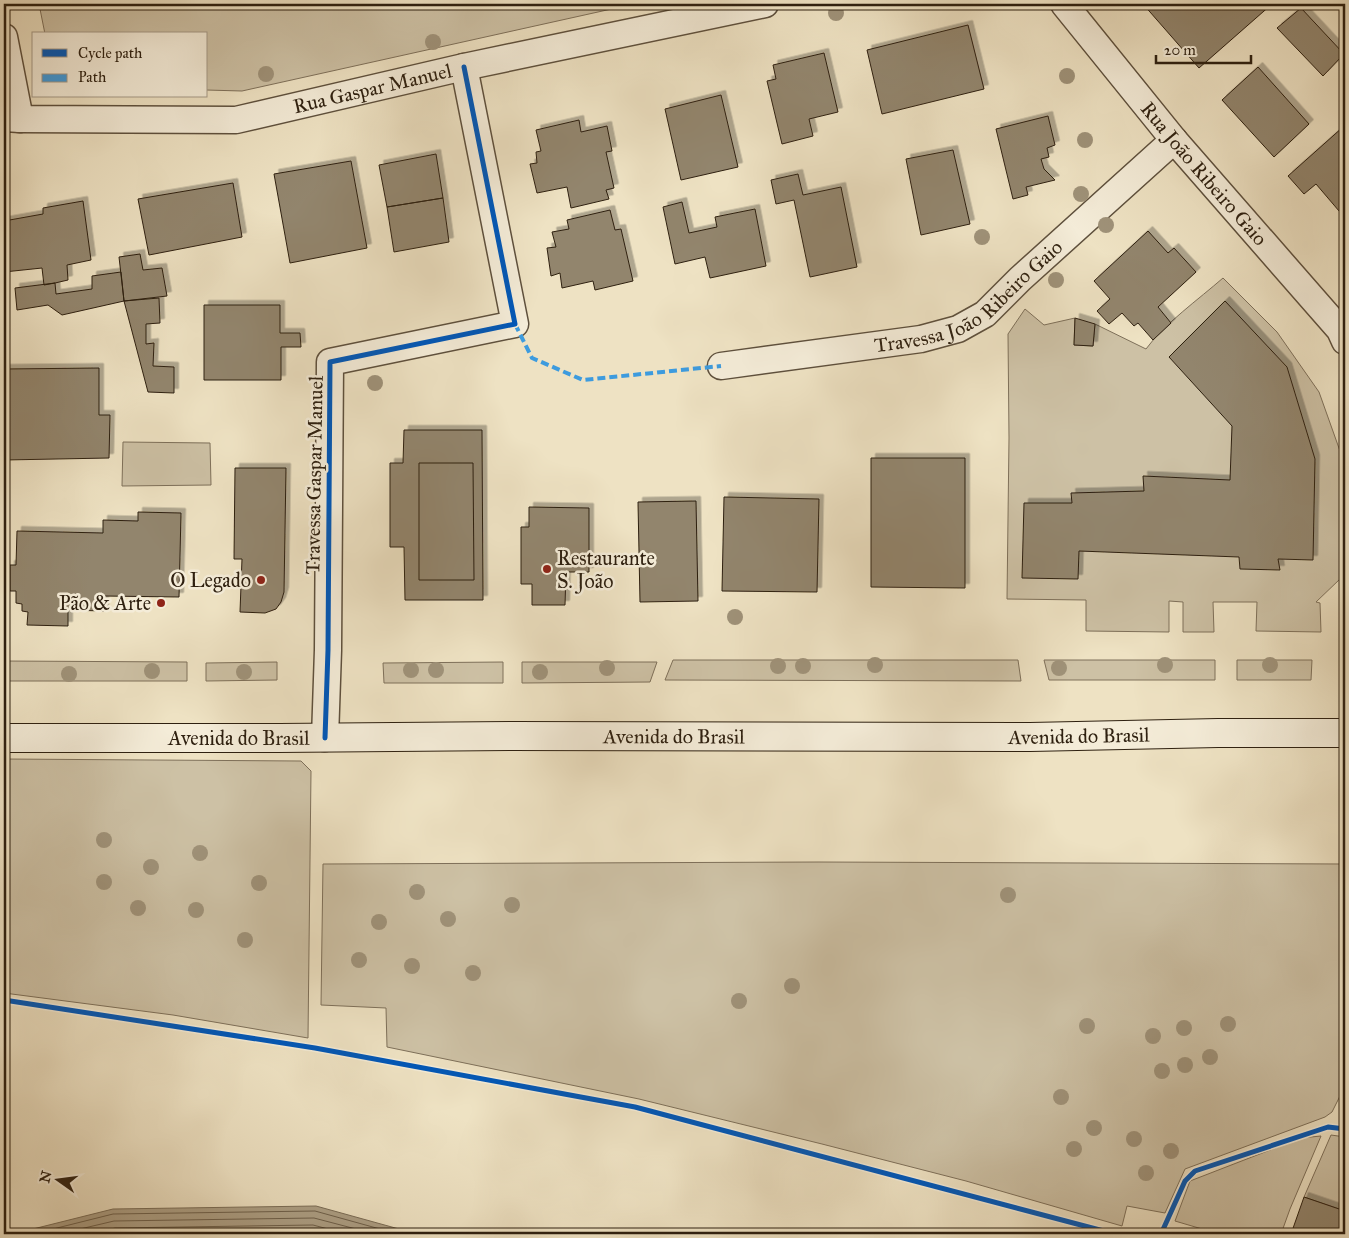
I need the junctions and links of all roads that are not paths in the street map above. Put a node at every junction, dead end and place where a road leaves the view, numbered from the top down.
1 (766, 4) edge
2 (1064, 4) edge
3 (4, 37) edge
4 (464, 67) junction
5 (12, 118) edge
6 (1174, 140) junction
7 (1344, 334) edge
8 (721, 366) dead end
9 (1345, 733) edge
10 (4, 738) edge
11 (325, 738) junction

1 - 4 street, Rua Gaspar Manuel
2 - 6 street, Rua João Ribeiro Gaio
3 - 5 street
4 - 5 street, Rua Gaspar Manuel
4 - 11 street, Travessa Gaspar Manuel
6 - 7 street, Rua João Ribeiro Gaio
6 - 8 street, Travessa João Ribeiro Gaio
9 - 11 main road, Avenida do Brasil
10 - 11 main road, Avenida do Brasil

